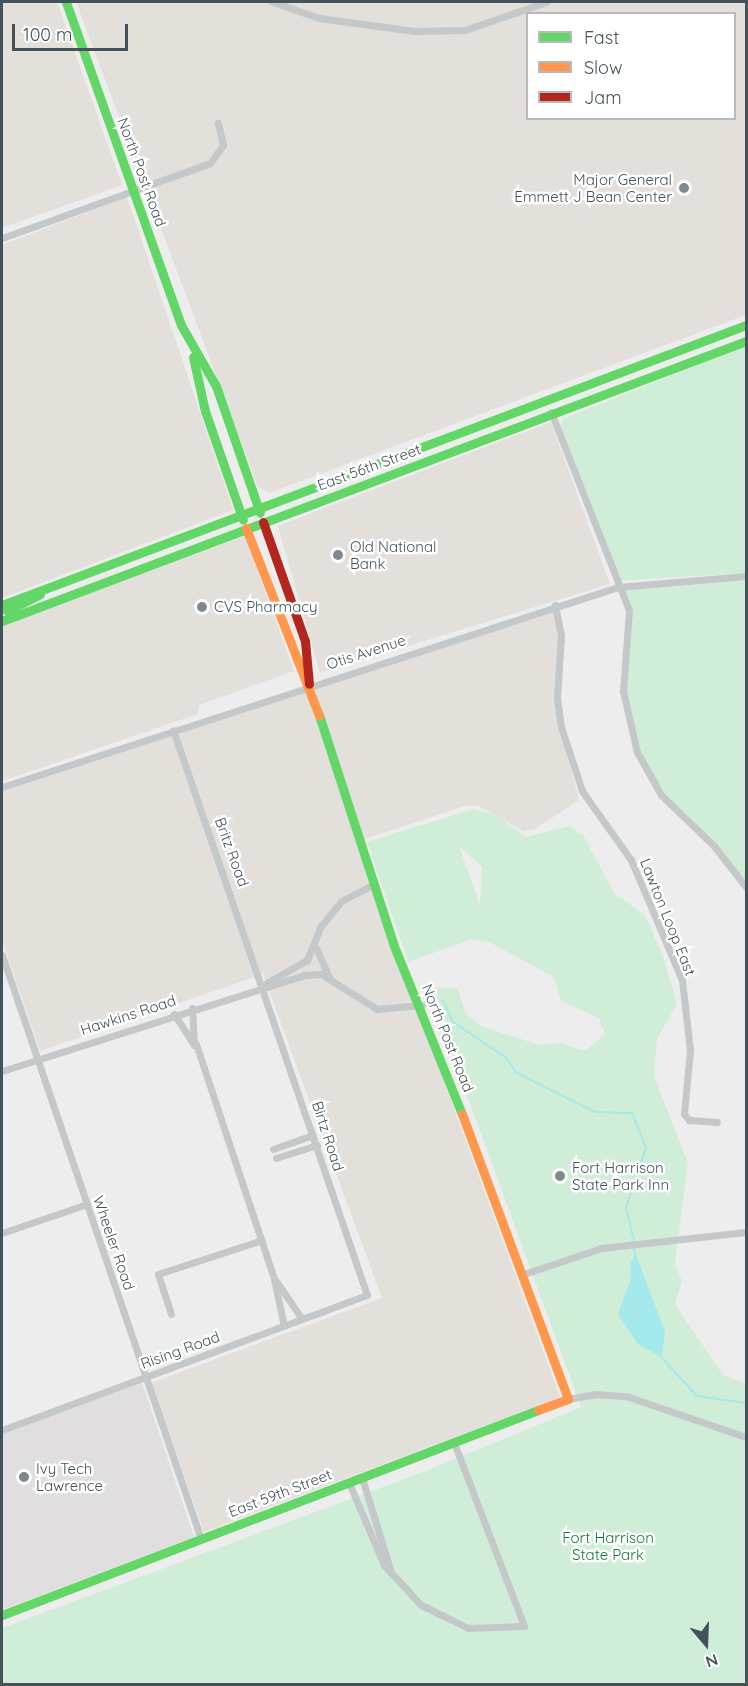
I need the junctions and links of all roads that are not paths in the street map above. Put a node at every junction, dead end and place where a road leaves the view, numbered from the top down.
1 (66, 2) edge
2 (273, 2) edge
3 (546, 2) edge
4 (218, 123) dead end
5 (132, 190) junction
6 (2, 238) edge
7 (747, 326) edge
8 (747, 341) edge
9 (192, 351) junction
10 (552, 413) junction
11 (258, 508) junction
12 (241, 515) junction
13 (263, 522) junction
14 (246, 528) junction
15 (110, 564) junction
16 (747, 576) edge
17 (618, 587) junction
18 (40, 590) junction
19 (76, 592) junction
20 (2, 605) edge
21 (555, 605) junction
22 (2, 614) edge
23 (2, 621) edge
24 (309, 684) junction
25 (173, 730) junction
26 (2, 786) edge
27 (372, 885) junction
28 (747, 887) edge
29 (315, 948) junction
30 (2, 955) edge
31 (331, 979) junction
32 (263, 985) junction
33 (422, 1005) junction
34 (192, 1008) junction
35 (174, 1014) junction
36 (196, 1044) junction
37 (37, 1059) junction
38 (2, 1071) edge
39 (717, 1122) dead end
40 (313, 1135) junction
41 (317, 1145) junction
42 (273, 1149) dead end
43 (276, 1158) dead end
44 (87, 1204) junction
45 (2, 1233) edge
46 (747, 1233) edge
47 (262, 1240) junction
48 (521, 1275) junction
49 (274, 1279) junction
50 (367, 1295) joint
51 (171, 1314) dead end
52 (302, 1319) junction
53 (284, 1326) junction
54 (146, 1377) junction
55 (568, 1399) junction
56 (2, 1430) edge
57 (747, 1437) edge
58 (454, 1443) junction
59 (362, 1478) junction
60 (349, 1483) junction
61 (201, 1539) junction
62 (390, 1569) junction
63 (2, 1615) edge

1 - 5 main road, North Post Road
2 - 3 street
4 - 5 street
5 - 6 street
5 - 9 main road, North Post Road
7 - 11 main road, East 56th Street
8 - 10 main road, East 56th Street
9 - 11 main road, North Post Road
9 - 12 main road, North Post Road
10 - 13 main road, East 56th Street
10 - 17 street
11 - 12 main road, East 56th Street
11 - 13 main road, North Post Road
12 - 14 main road, North Post Road
12 - 15 main road, East 56th Street
13 - 14 main road, East 56th Street
13 - 24 main road, North Post Road
14 - 19 main road, East 56th Street
14 - 24 main road, North Post Road
15 - 18 main road, East 56th Street
15 - 19 main road
16 - 17 street, Otis Avenue
17 - 21 street, Otis Avenue
17 - 28 street
18 - 20 main road, East 56th Street
18 - 22 main road
19 - 23 main road, East 56th Street
21 - 24 street, Otis Avenue
21 - 39 street, Lawton Loop East
24 - 25 street, Otis Avenue
24 - 27 main road, North Post Road
25 - 26 street, Otis Avenue
25 - 32 street, Britz Road
27 - 29 street, Hawkins Road
27 - 33 main road, North Post Road
29 - 31 street
29 - 32 street, Hawkins Road
30 - 37 street, Wheeler Road
31 - 32 street, Hawkins Road
31 - 33 street, Hawkins Road
32 - 34 street, Hawkins Road
32 - 40 street, Birtz Road
33 - 48 main road, North Post Road
34 - 35 street, Hawkins Road
34 - 36 street
35 - 36 street
35 - 37 street, Hawkins Road
36 - 47 street
37 - 38 street, Hawkins Road
37 - 44 street, Wheeler Road
40 - 41 street, Birtz Road
40 - 42 street
41 - 43 street
41 - 50 street, Birtz Road
44 - 45 street
44 - 54 street, Wheeler Road
46 - 48 street
47 - 49 street
47 - 51 street
48 - 55 main road, North Post Road
49 - 52 street
49 - 53 street
50 - 52 street, Rising Road
52 - 53 street, Rising Road
53 - 54 street, Rising Road
54 - 56 street, Rising Road
54 - 61 street, Wheeler Road
55 - 57 street
55 - 58 main road, East 59th Street
58 - 59 main road, East 59th Street
58 - 62 street
59 - 60 main road, East 59th Street
59 - 62 street
60 - 61 main road, East 59th Street
60 - 62 street
61 - 63 main road, East 59th Street

